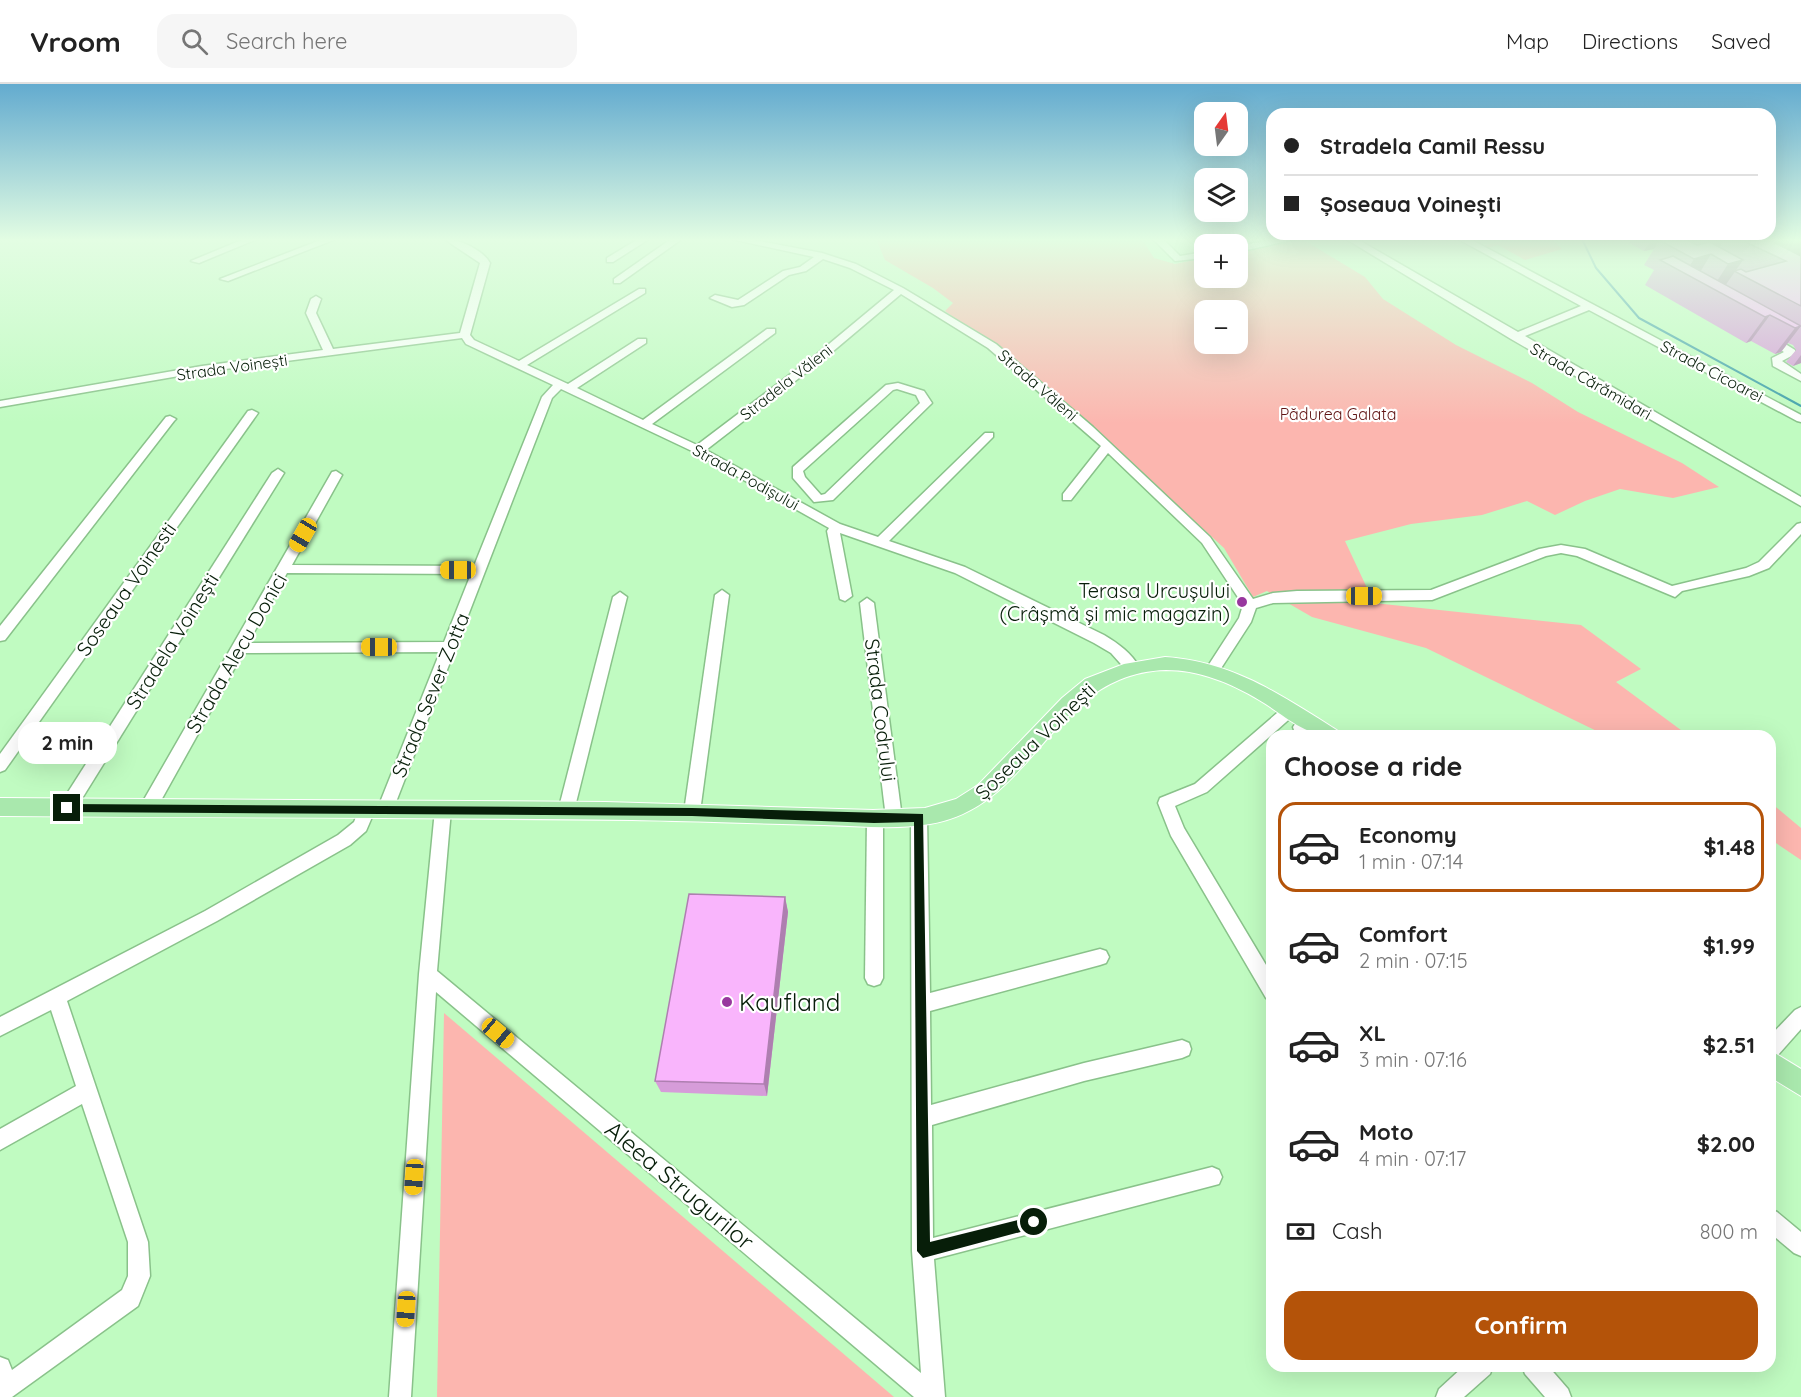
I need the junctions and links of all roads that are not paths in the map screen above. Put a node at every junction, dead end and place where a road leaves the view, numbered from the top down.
1 (315, 300) edge
2 (474, 300) edge
3 (627, 300) edge
4 (721, 300) edge
5 (745, 300) edge
6 (887, 300) edge
7 (915, 300) edge
8 (1454, 300) edge
9 (1579, 300) edge
10 (1590, 306) junction
11 (771, 331) dead end
12 (1761, 334) dead end
13 (465, 335) junction
14 (1515, 337) junction
15 (642, 341) dead end
16 (330, 354) junction
17 (520, 364) junction
18 (1798, 373) edge
19 (565, 386) junction
20 (0, 404) edge
21 (252, 413) dead end
22 (170, 419) dead end
23 (1801, 419) edge
24 (644, 424) junction
25 (989, 435) dead end
26 (1107, 446) junction
27 (699, 450) junction
28 (278, 473) dead end
29 (336, 475) dead end
30 (1067, 497) dead end
31 (818, 499) junction
32 (1801, 502) edge
33 (806, 511) junction
34 (836, 527) junction
35 (1801, 527) edge
36 (880, 543) junction
37 (284, 569) junction
38 (480, 570) junction
39 (722, 595) dead end
40 (845, 596) dead end
41 (620, 597) dead end
42 (867, 603) dead end
43 (1250, 604) junction
44 (0, 636) edge
45 (449, 647) junction
46 (238, 648) junction
47 (1133, 668) junction
48 (1213, 669) junction
49 (1299, 722) edge
50 (1317, 730) edge
51 (1266, 744) edge
52 (0, 766) edge
53 (0, 807) edge
54 (67, 808) junction
55 (148, 808) junction
56 (376, 810) junction
57 (443, 810) junction
58 (566, 811) junction
59 (692, 812) junction
60 (919, 817) junction
61 (884, 819) junction
62 (1100, 957) dead end
63 (428, 974) junction
64 (874, 978) dead end
65 (1266, 982) edge
66 (56, 997) junction
67 (922, 1004) junction
68 (1801, 1016) edge
69 (0, 1028) edge
70 (1776, 1043) edge
71 (1182, 1049) dead end
72 (1776, 1066) edge
73 (1801, 1084) edge
74 (87, 1090) junction
75 (924, 1117) junction
76 (0, 1140) edge
77 (1212, 1177) dead end
78 (1776, 1224) edge
79 (1801, 1246) edge
80 (923, 1251) junction
81 (1475, 1372) edge
82 (1538, 1372) edge
83 (1, 1383) edge
84 (400, 1397) edge
85 (933, 1397) edge
86 (1447, 1397) edge
87 (1560, 1397) edge

1 - 16 street
2 - 13 street
3 - 17 street
4 - 5 street
6 - 27 street, Stradela Văleni
7 - 26 street, Strada Văleni
8 - 14 street, Strada Cărămidari
9 - 10 street, Strada Cicoarei
10 - 14 street
10 - 23 street, Strada Cicoarei
11 - 24 street
12 - 18 street
13 - 16 street, Strada Voinești
13 - 17 street, Strada Podișului
14 - 32 street, Strada Cărămidari
15 - 19 street
16 - 20 street, Strada Voinești
17 - 19 street, Strada Podișului
19 - 24 street, Strada Podișului
19 - 38 street, Strada Sever Zotta
21 - 52 street, Soseaua Voinesti
22 - 44 street
24 - 27 street, Strada Podișului
25 - 36 street
26 - 30 street
26 - 43 street, Strada Văleni
27 - 33 street, Strada Podișului
28 - 54 street, Stradela Voinești
29 - 37 street, Strada Alecu Donici
31 - 31 street
31 - 33 street
33 - 34 street, Strada Podișului
34 - 36 street, Strada Podișului
34 - 40 street
35 - 43 street
36 - 47 street, Strada Podișului
37 - 38 street
37 - 46 street, Strada Alecu Donici
38 - 45 street, Strada Sever Zotta
39 - 59 street
41 - 58 street
42 - 61 street, Strada Codrului
43 - 48 street
45 - 46 street
45 - 56 street, Strada Sever Zotta
46 - 55 street, Strada Alecu Donici
47 - 48 main road, Șoseaua Voinești
47 - 60 main road, Șoseaua Voinești
48 - 49 main road, Șoseaua Voinești
49 - 50 main road, Șoseaua Voinești
51 - 65 street
53 - 54 main road, Șoseaua Voinești
54 - 55 main road, Șoseaua Voinești
55 - 56 main road, Șoseaua Voinești
56 - 57 main road, Șoseaua Voinești
56 - 66 street, Strada Sever Zotta
57 - 58 main road, Șoseaua Voinești
57 - 63 street
58 - 59 main road, Șoseaua Voinești
59 - 61 main road, Șoseaua Voinești
60 - 61 main road, Șoseaua Voinești
60 - 67 street
61 - 64 street, Strada Codrului
62 - 67 street
63 - 84 street
63 - 85 street, Aleea Strugurilor
66 - 69 street, Strada Sever Zotta
66 - 74 street
67 - 75 street
68 - 70 street
71 - 75 street
72 - 73 main road
74 - 76 street
74 - 83 street
75 - 80 street
77 - 80 street
78 - 79 street
80 - 85 street
81 - 86 street
82 - 87 street

